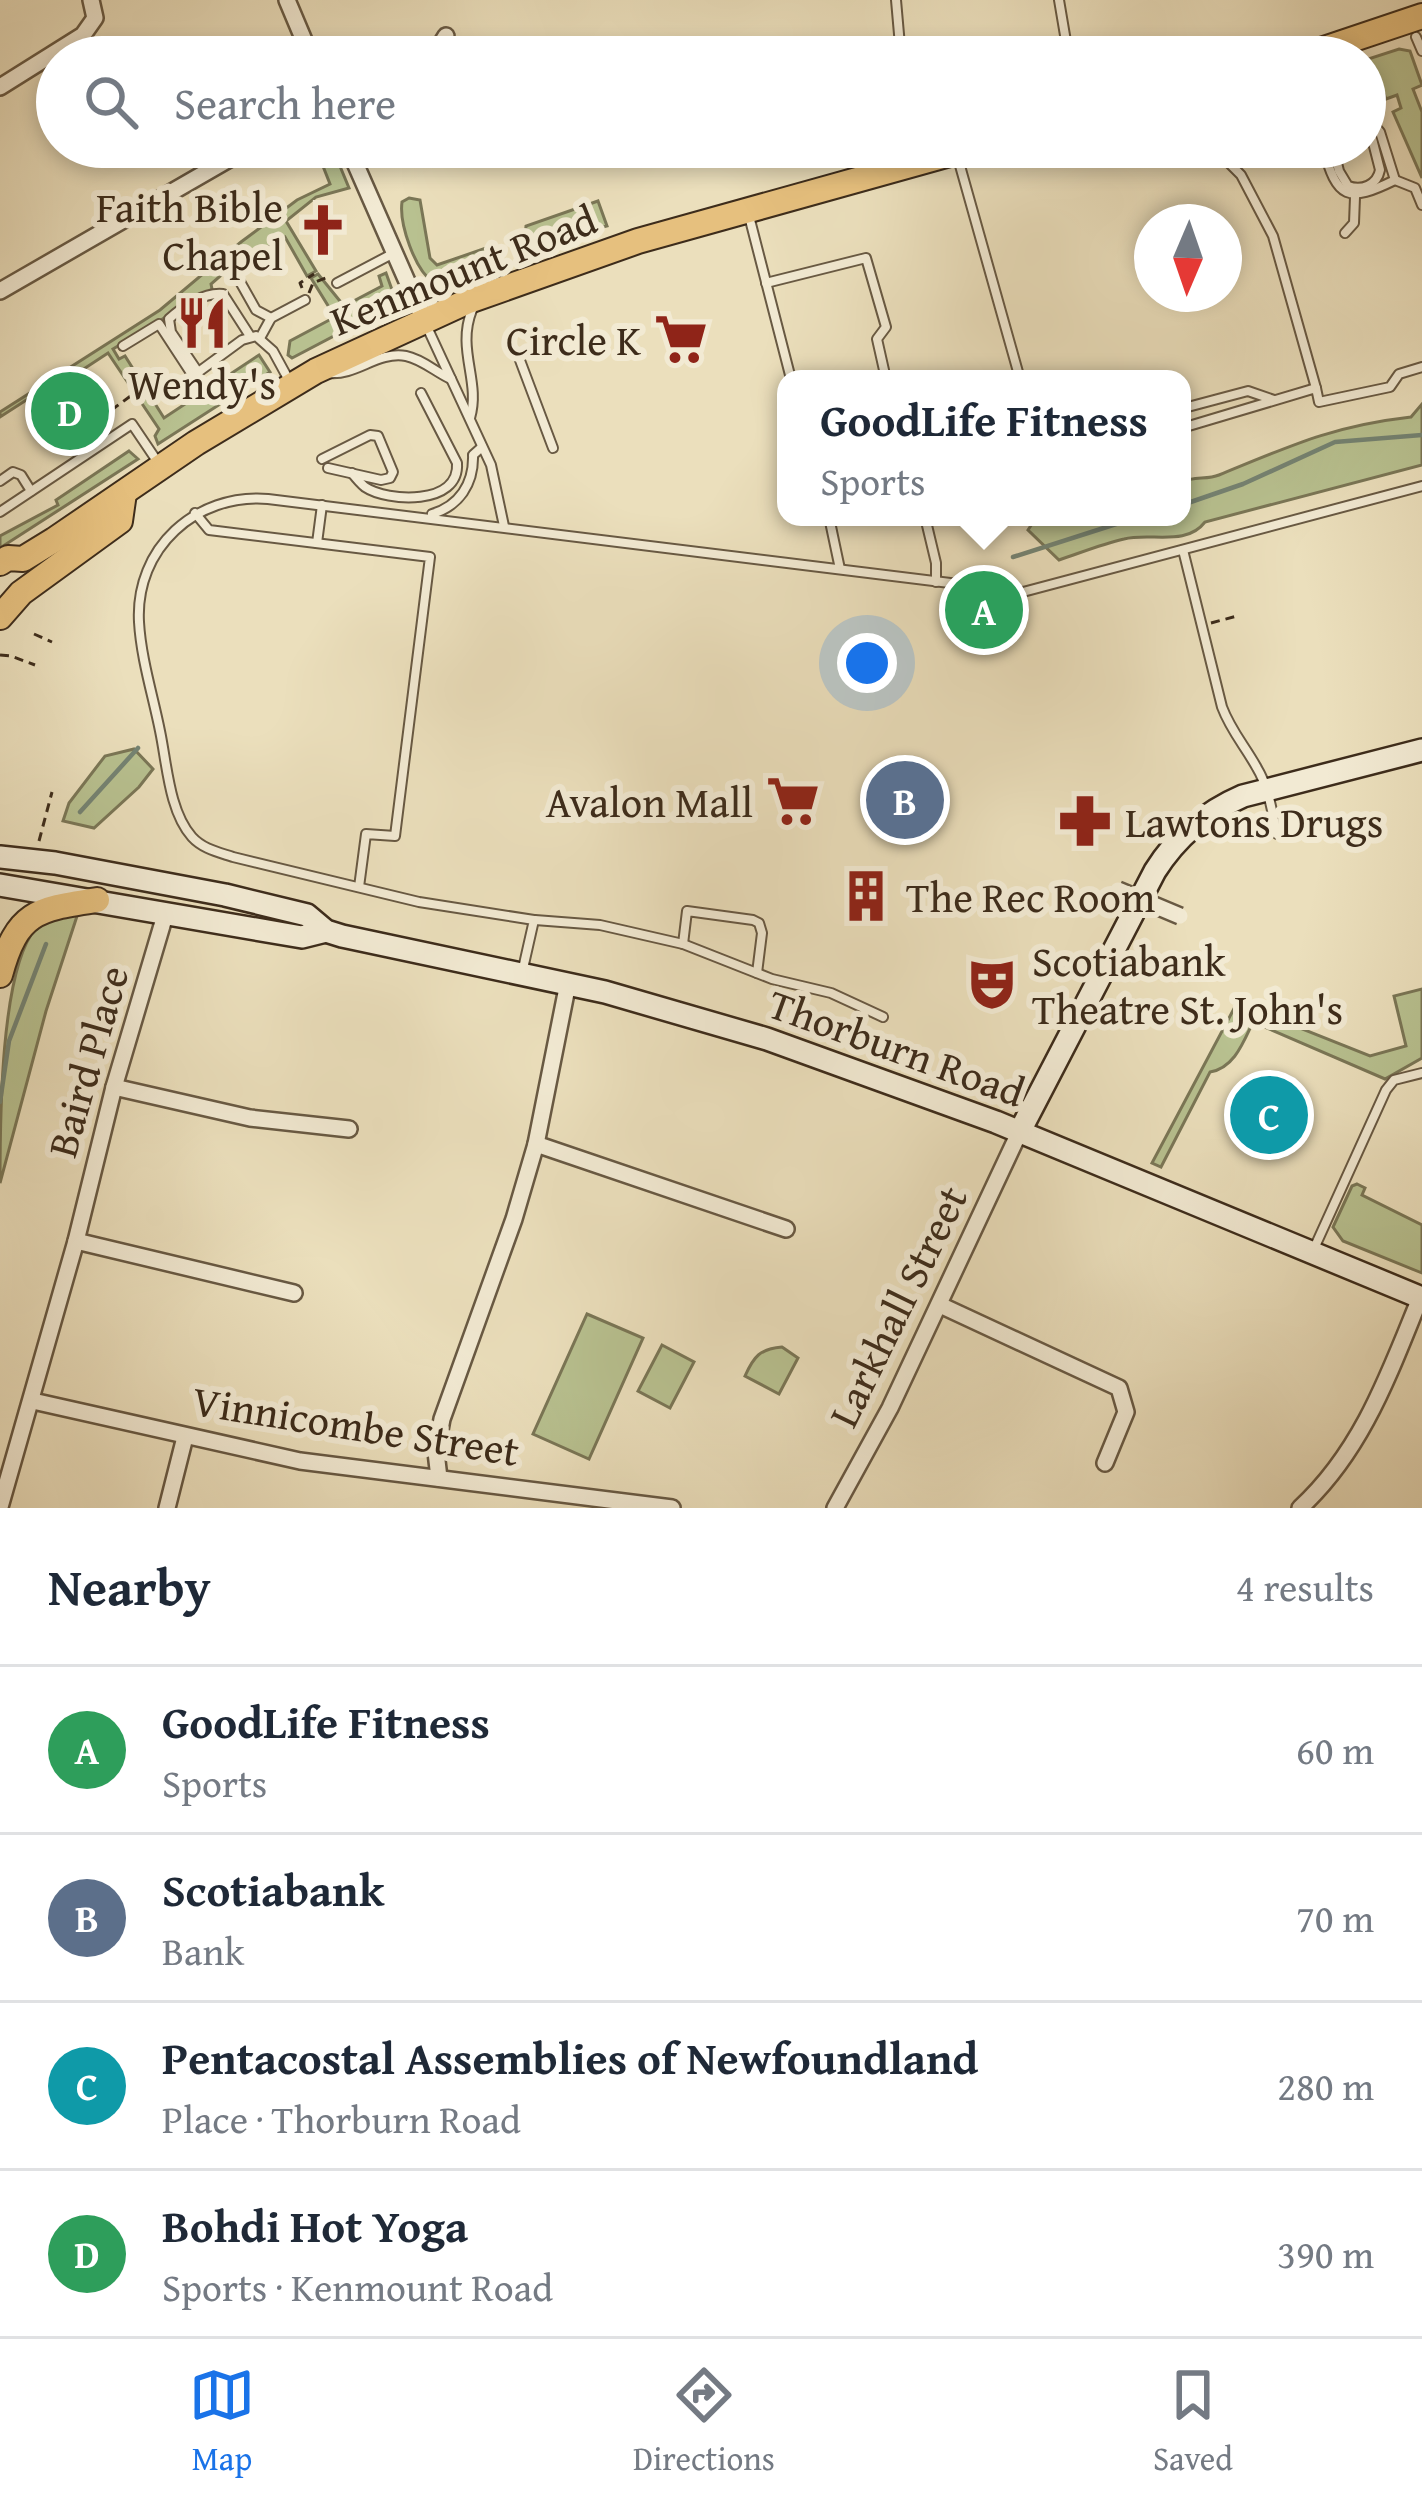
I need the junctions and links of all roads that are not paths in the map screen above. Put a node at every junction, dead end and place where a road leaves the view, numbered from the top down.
1 (92, 0) edge
2 (287, 0) edge
3 (896, 0) edge
4 (1059, 0) edge
5 (1419, 26) edge
6 (81, 36) edge
7 (302, 36) edge
8 (899, 36) edge
9 (1066, 36) edge
10 (1386, 37) edge
11 (1422, 51) edge
12 (36, 65) edge
13 (0, 88) edge
14 (1386, 151) edge
15 (214, 168) edge
16 (357, 168) edge
17 (898, 168) edge
18 (970, 168) edge
19 (1234, 168) edge
20 (1333, 168) edge
21 (1339, 168) edge
22 (1379, 168) edge
23 (1395, 180) junction
24 (1354, 197) junction
25 (1422, 205) edge
26 (747, 208) junction
27 (1346, 233) dead end
28 (394, 253) junction
29 (254, 260) dead end
30 (333, 280) road end
31 (766, 283) junction
32 (0, 291) edge
33 (492, 292) junction
34 (305, 300) road end
35 (271, 318) junction
36 (424, 320) junction
37 (255, 338) junction
38 (124, 346) dead end
39 (518, 355) dead end
40 (1422, 367) edge
41 (788, 370) edge
42 (884, 370) edge
43 (1018, 370) edge
44 (316, 371) junction
45 (199, 372) junction
46 (452, 379) junction
47 (292, 385) junction
48 (1316, 388) junction
49 (421, 393) dead end
50 (1277, 401) junction
51 (1191, 406) edge
52 (470, 419) junction
53 (1191, 425) edge
54 (482, 447) junction
55 (553, 448) dead end
56 (161, 467) junction
57 (352, 473) junction
58 (0, 481) edge
59 (1422, 486) edge
60 (32, 490) junction
61 (124, 493) junction
62 (322, 505) junction
63 (0, 512) edge
64 (195, 513) junction
65 (424, 517) junction
66 (505, 526) junction
67 (831, 526) edge
68 (927, 526) edge
69 (317, 543) junction
70 (1183, 550) junction
71 (6, 561) edge
72 (840, 569) junction
73 (936, 582) junction
74 (0, 589) edge
75 (0, 617) edge
76 (1422, 750) edge
77 (1267, 790) junction
78 (1277, 834) dead end
79 (0, 857) edge
80 (0, 886) edge
81 (359, 887) junction
82 (1118, 890) dead end
83 (97, 900) junction
84 (166, 912) junction
85 (1180, 916) dead end
86 (534, 920) junction
87 (326, 931) junction
88 (683, 944) junction
89 (522, 973) junction
90 (757, 973) junction
91 (0, 975) edge
92 (568, 983) junction
93 (883, 1017) dead end
94 (1422, 1072) edge
95 (114, 1087) junction
96 (349, 1129) dead end
97 (1019, 1133) junction
98 (536, 1144) junction
99 (786, 1229) dead end
100 (76, 1241) junction
101 (1312, 1254) junction
102 (294, 1293) dead end
103 (1421, 1298) edge
104 (940, 1305) junction
105 (33, 1401) junction
106 (185, 1436) junction
107 (1105, 1463) dead end
108 (439, 1478) junction
109 (0, 1507) edge
110 (167, 1508) edge
111 (672, 1508) edge
112 (835, 1508) edge
113 (1300, 1508) edge

1 - 6 street
2 - 7 street
3 - 8 lane
4 - 9 lane
5 - 10 main road
5 - 11 lane
12 - 13 street
14 - 23 lane
15 - 32 street
16 - 28 street
17 - 26 main road, Kenmount Road
18 - 43 lane
19 - 48 lane
20 - 24 lane
21 - 22 lane
23 - 24 lane
23 - 25 lane
24 - 27 lane
26 - 31 lane
26 - 33 main road, Kenmount Road
28 - 30 lane
28 - 36 street
29 - 35 lane
31 - 41 lane
31 - 42 lane
33 - 36 main road, Kenmount Road
33 - 52 lane
34 - 35 lane
35 - 37 lane
36 - 44 main road, Kenmount Road
36 - 46 lane
37 - 45 lane
37 - 45 lane
37 - 47 lane
38 - 45 lane
39 - 55 lane
40 - 48 lane
44 - 46 lane
44 - 47 main road, Kenmount Road
46 - 52 lane
47 - 56 main road, Kenmount Road
48 - 50 lane
49 - 57 lane
50 - 51 lane
50 - 53 lane
52 - 54 lane
54 - 65 lane
54 - 66 lane
56 - 60 lane
56 - 61 main road, Kenmount Road
57 - 57 lane
58 - 60 lane
59 - 70 lane
60 - 63 lane
61 - 71 main road, Kenmount Road
61 - 75 main road
62 - 64 lane
62 - 65 lane
62 - 69 lane
64 - 69 lane
64 - 81 lane
65 - 66 lane
66 - 72 lane
67 - 72 lane
68 - 73 lane
69 - 81 lane
70 - 73 lane
70 - 77 lane
71 - 74 main road, Kenmount Road
72 - 73 lane
76 - 77 main road
77 - 78 lane
77 - 97 main road
79 - 87 main road, Thorburn Road
80 - 83 main road, Thorburn Road
81 - 86 lane
82 - 85 street, bridge
83 - 84 main road, Thorburn Road
83 - 91 main road
84 - 87 main road, Thorburn Road
84 - 95 street, Baird Place
86 - 88 lane
86 - 89 lane
87 - 89 main road, Thorburn Road
88 - 90 lane
88 - 90 lane
89 - 92 main road, Thorburn Road
90 - 93 lane
92 - 97 main road, Thorburn Road
92 - 98 street
94 - 101 lane
95 - 96 street
95 - 100 street, Baird Place
97 - 101 main road, Thorburn Road
97 - 104 street, Larkhall Street
98 - 99 street
98 - 108 street
100 - 102 street
100 - 105 street, Baird Place
101 - 103 main road, Thorburn Road
103 - 113 street
104 - 107 street
104 - 112 street, Larkhall Street
105 - 106 street, Vinnicombe Street
105 - 109 street, Baird Place
106 - 108 street, Vinnicombe Street
106 - 110 street
108 - 111 street, Vinnicombe Street

